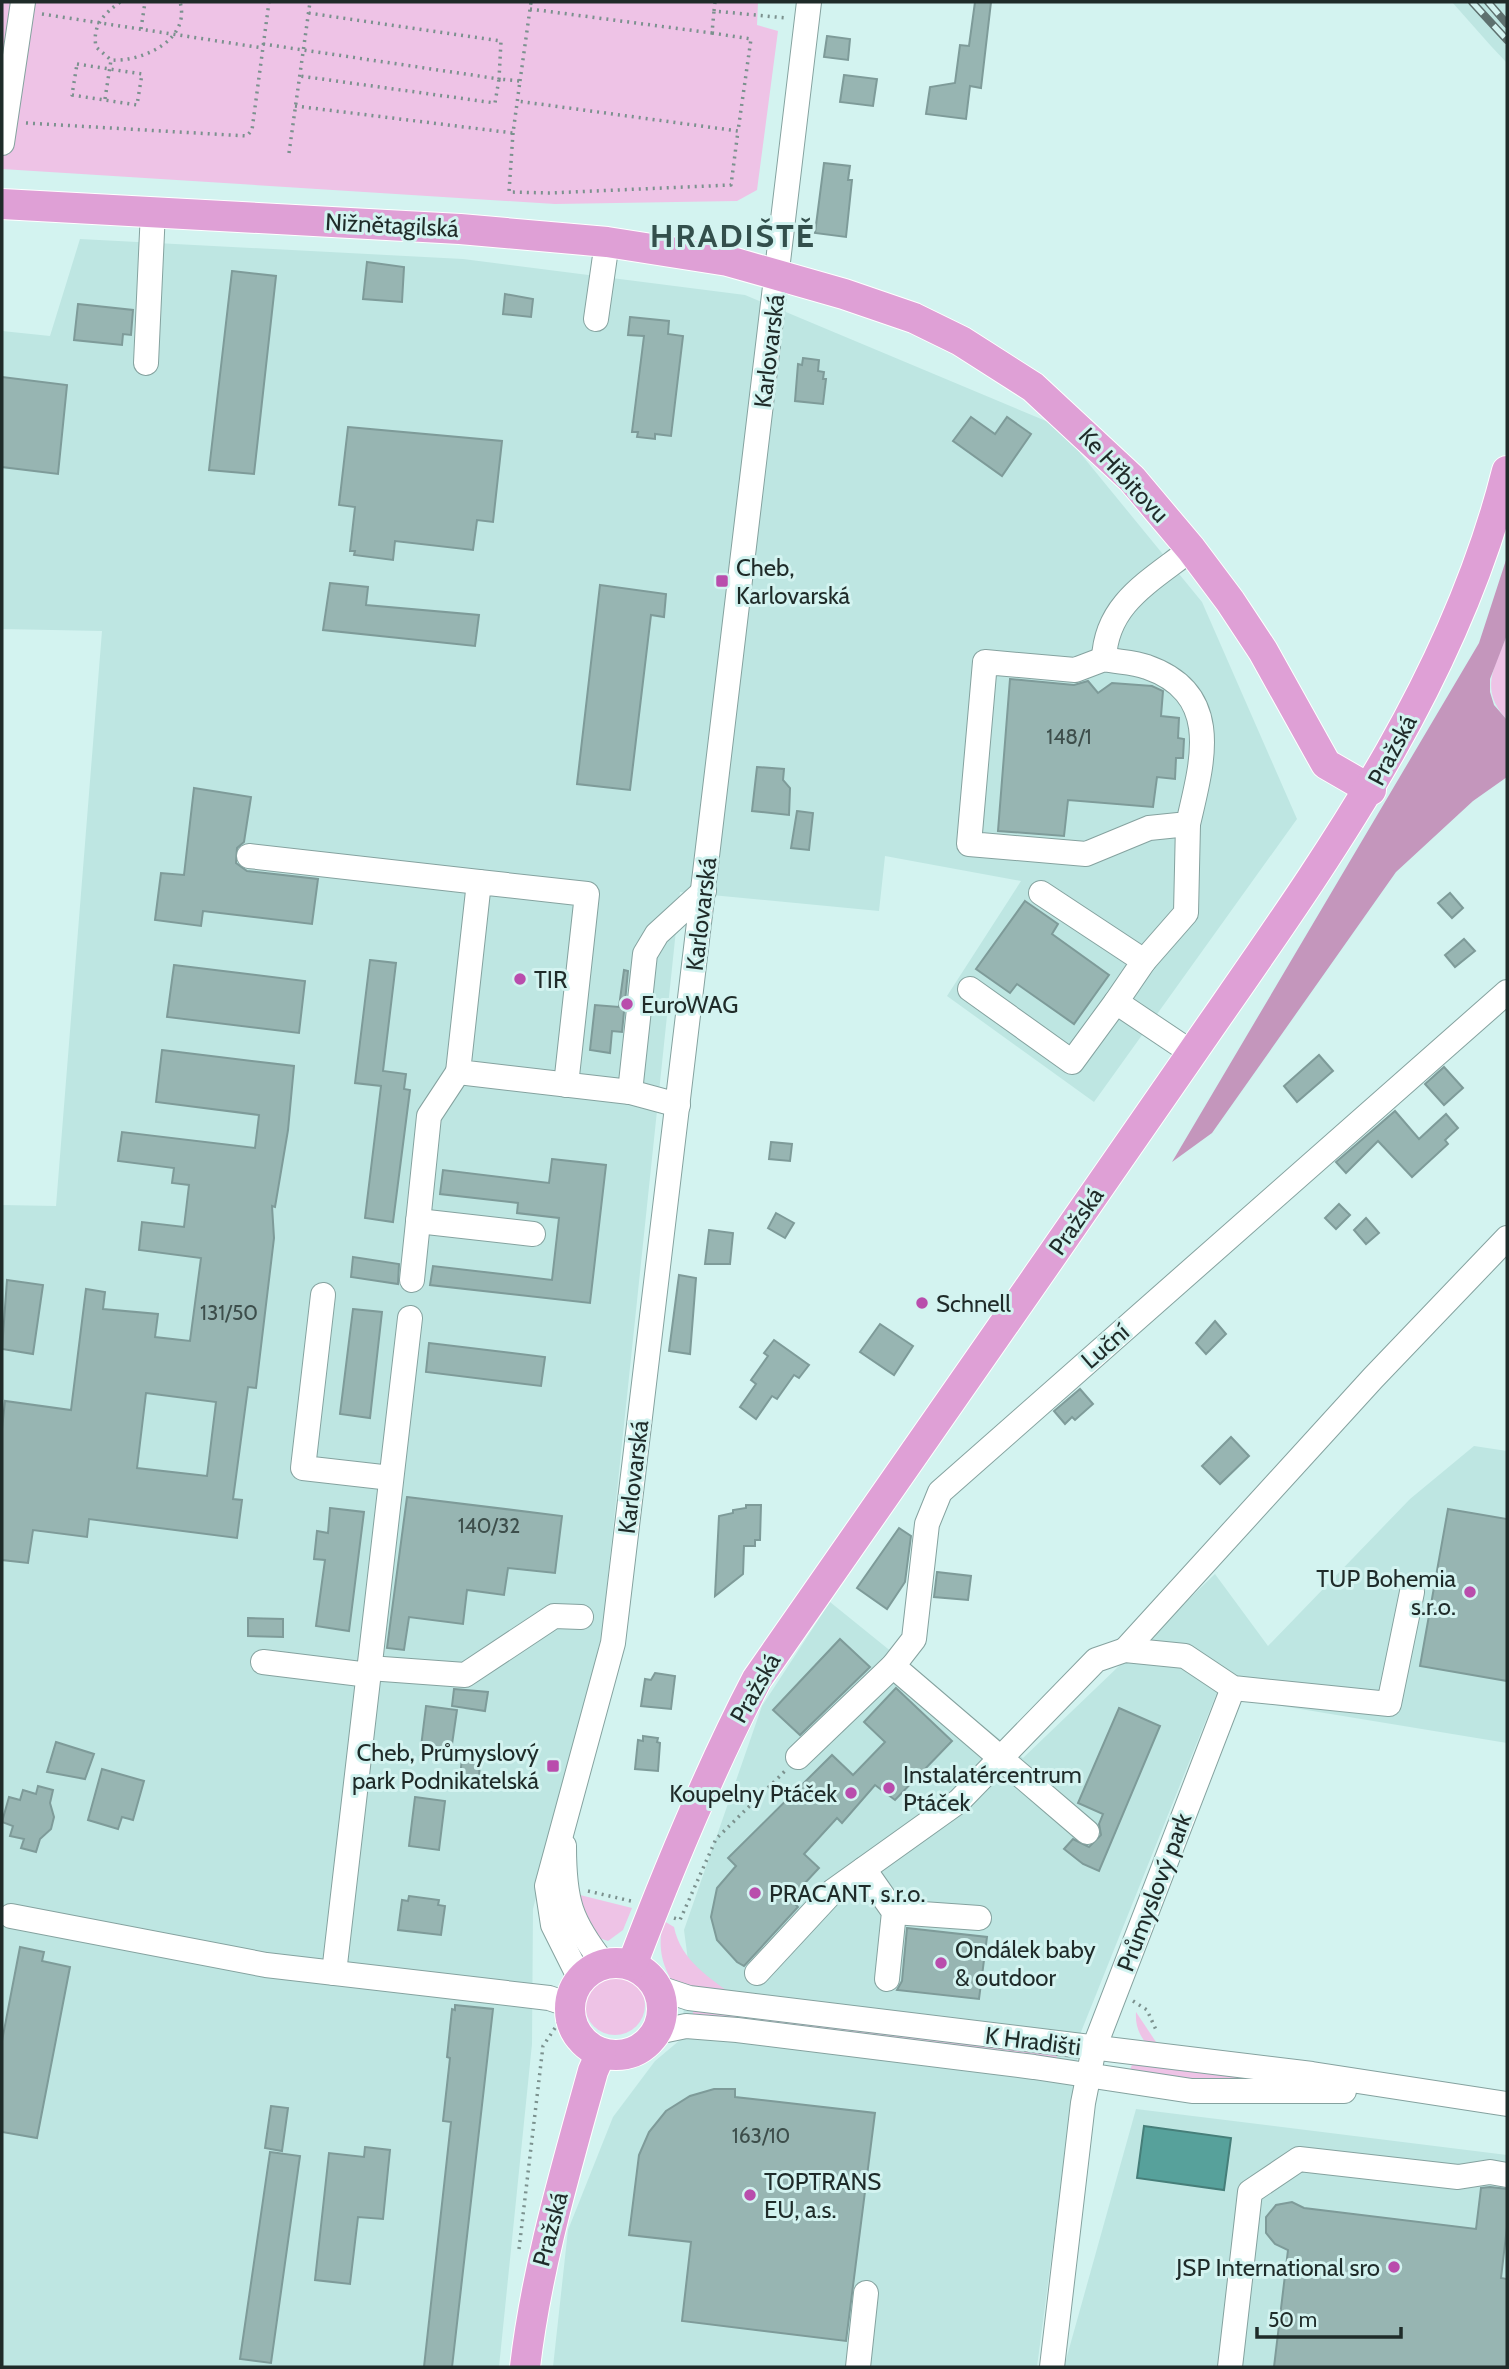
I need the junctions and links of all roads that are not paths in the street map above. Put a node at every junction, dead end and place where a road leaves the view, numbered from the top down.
1 (22, 6) edge
2 (808, 12) edge
3 (3, 133) edge
4 (2, 204) edge
5 (153, 211) junction
6 (607, 242) junction
7 (778, 274) junction
8 (596, 319) dead end
9 (146, 363) dead end
10 (1507, 471) edge
11 (1191, 549) junction
12 (1104, 659) junction
13 (1371, 790) junction
14 (1188, 824) junction
15 (249, 856) dead end
16 (479, 882) junction
17 (704, 891) junction
18 (1041, 893) dead end
19 (1144, 961) junction
20 (970, 989) dead end
21 (1507, 992) edge
22 (1116, 1002) junction
23 (1192, 1053) junction
24 (458, 1072) junction
25 (566, 1084) junction
26 (630, 1092) junction
27 (677, 1105) junction
28 (418, 1221) junction
29 (533, 1234) dead end
30 (1507, 1238) edge
31 (412, 1280) dead end
32 (323, 1295) dead end
33 (410, 1318) dead end
34 (391, 1478) junction
35 (1412, 1592) dead end
36 (581, 1617) dead end
37 (1125, 1650) junction
38 (263, 1662) dead end
39 (893, 1666) junction
40 (369, 1672) junction
41 (1233, 1688) junction
42 (798, 1757) road end
43 (999, 1759) junction
44 (567, 1814) junction
45 (1087, 1832) dead end
46 (864, 1869) junction
47 (894, 1912) junction
48 (11, 1916) dead end
49 (979, 1918) dead end
50 (334, 1973) junction
51 (757, 1973) dead end
52 (597, 1978) junction
53 (887, 1979) dead end
54 (659, 1988) junction
55 (657, 2032) junction
56 (1094, 2048) junction
57 (601, 2053) junction
58 (1087, 2075) junction
59 (1408, 2091) junction
60 (1507, 2104) edge
61 (1507, 2175) edge
62 (866, 2293) dead end
63 (525, 2367) edge
64 (858, 2367) edge
65 (1052, 2367) edge
66 (1230, 2367) edge

1 - 3 street
2 - 7 street, Karlovarská
4 - 5 main road, Nižnětagilská
5 - 6 main road, Nižnětagilská
5 - 9 street
6 - 7 main road, Nižnětagilská
6 - 8 street
7 - 11 main road, Ke Hřbitovu
7 - 17 street, Karlovarská
10 - 13 main road, Pražská
11 - 12 street
11 - 13 main road, Ke Hřbitovu
12 - 14 street
12 - 14 street
13 - 23 main road, Pražská
14 - 19 street
15 - 16 street
16 - 24 street
16 - 25 street
17 - 26 street
17 - 27 street, Karlovarská
18 - 19 street
19 - 22 street
20 - 22 street
21 - 39 street, Luční
22 - 23 street
23 - 52 main road, Pražská
24 - 25 street
24 - 28 street
25 - 26 street
26 - 27 street
27 - 44 street, Karlovarská
28 - 29 street
28 - 31 street
30 - 37 street
32 - 34 street
33 - 34 street
34 - 40 street
35 - 41 street
36 - 40 street
37 - 41 street
37 - 43 street
38 - 40 street
39 - 42 street, Luční
39 - 43 street
40 - 50 street
41 - 56 street, Průmyslový park
43 - 45 street
43 - 46 street
44 - 52 street
44 - 52 street, Karlovarská
46 - 47 street
46 - 51 street
47 - 49 street
47 - 53 street
48 - 50 street
50 - 52 street
52 - 54 main road
52 - 57 main road
54 - 55 main road
54 - 56 street, K Hradišti
55 - 57 main road
55 - 58 street, K Hradišti
56 - 58 street, Průmyslový park
56 - 59 street, K Hradišti
57 - 63 main road, Pražská
58 - 59 street, K Hradišti
58 - 65 street, Průmyslový park
59 - 60 street, K Hradišti
61 - 66 street
62 - 64 street

